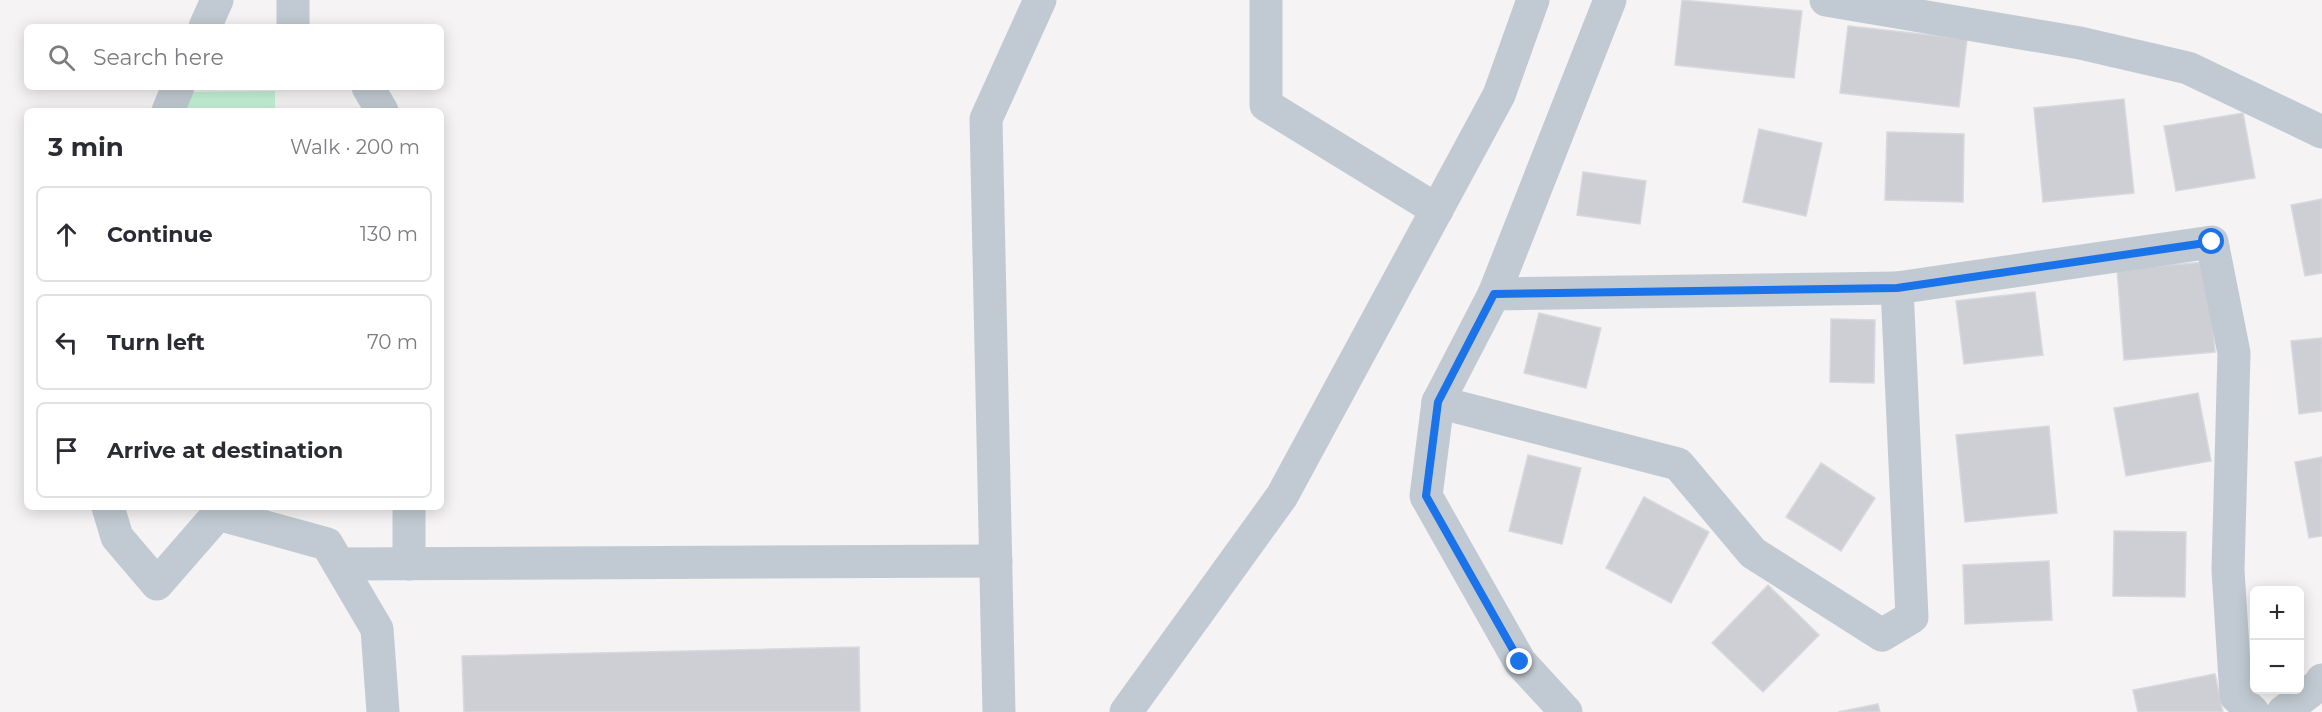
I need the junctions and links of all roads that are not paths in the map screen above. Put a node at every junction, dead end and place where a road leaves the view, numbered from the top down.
1 (217, 0) edge
2 (293, 0) edge
3 (1040, 0) edge
4 (1266, 0) edge
5 (1533, 0) edge
6 (1610, 0) edge
7 (1826, 0) edge
8 (206, 24) edge
9 (293, 24) edge
10 (177, 90) edge
11 (370, 90) edge
12 (169, 108) edge
13 (380, 108) edge
14 (2322, 132) edge
15 (1437, 210) junction
16 (1897, 288) junction
17 (1494, 294) junction
18 (1438, 402) junction
19 (109, 510) edge
20 (219, 510) edge
21 (409, 510) edge
22 (996, 561) junction
23 (339, 564) junction
24 (409, 564) junction
25 (2322, 680) edge
26 (383, 712) edge
27 (999, 712) edge
28 (1126, 712) edge
29 (1566, 712) edge
30 (2253, 712) edge
31 (2283, 712) edge

1 - 8 street
2 - 9 street
3 - 22 street
4 - 15 street
5 - 15 street
6 - 17 street
7 - 14 street
10 - 12 street
11 - 13 street
15 - 28 street
16 - 17 street
16 - 18 street
16 - 30 street
17 - 18 street
18 - 29 street
19 - 20 street
20 - 23 street
21 - 24 street
22 - 24 street
22 - 27 street
23 - 24 street
23 - 26 street
25 - 31 street

